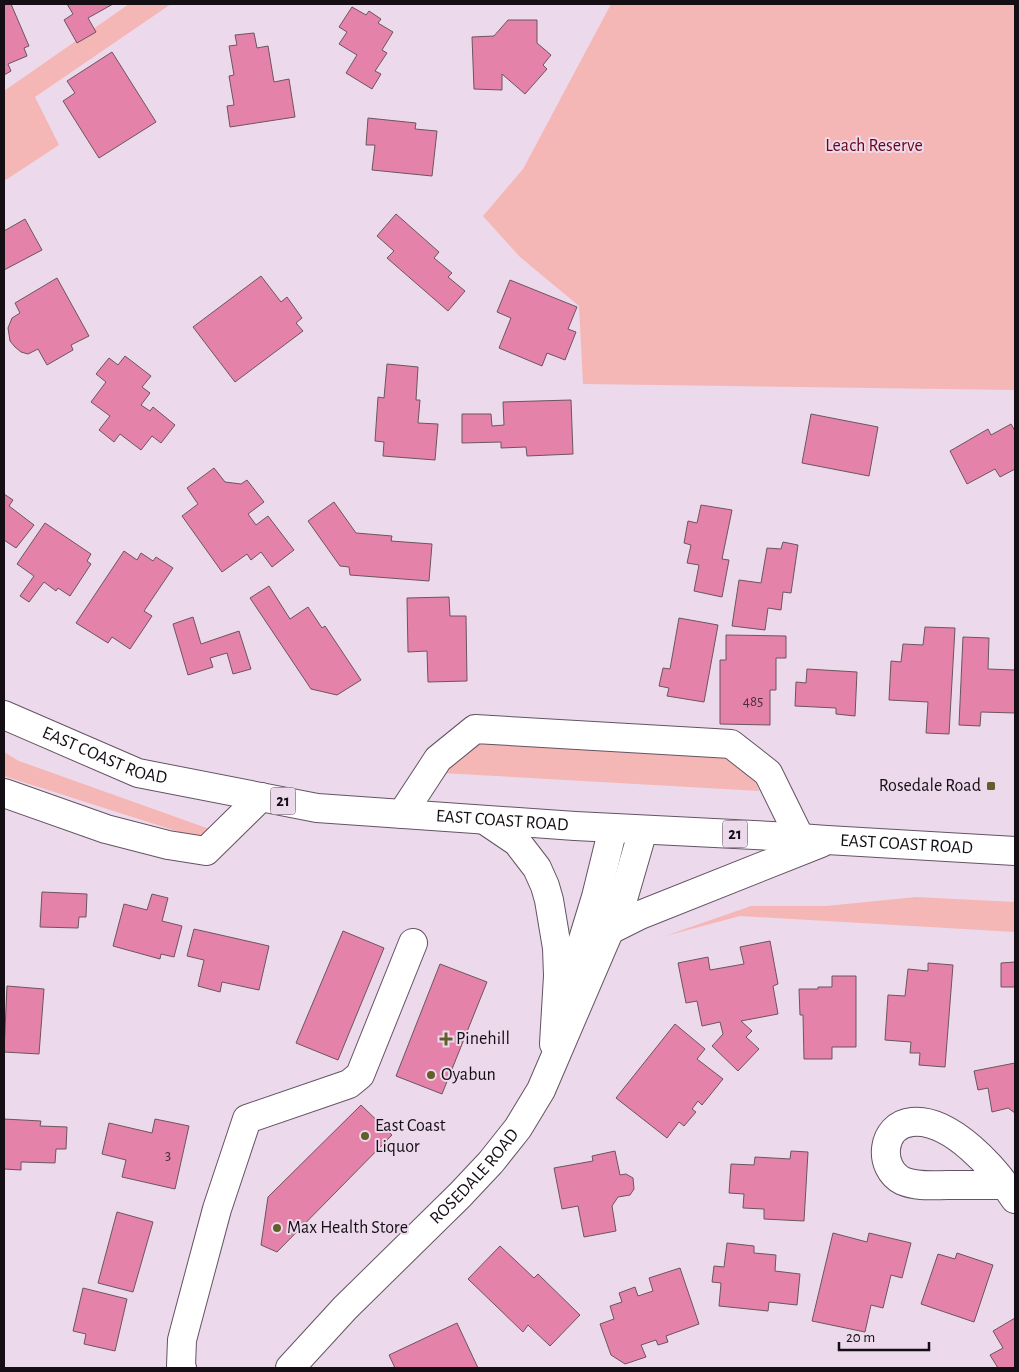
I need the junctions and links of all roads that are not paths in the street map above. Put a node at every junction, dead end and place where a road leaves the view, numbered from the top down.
1 (4, 715) edge
2 (4, 793) edge
3 (261, 797) junction
4 (402, 814) junction
5 (486, 821) junction
6 (613, 828) junction
7 (642, 830) junction
8 (814, 839) junction
9 (1015, 851) edge
10 (610, 930) junction
11 (413, 943) dead end
12 (553, 1063) junction
13 (293, 1366) edge
14 (182, 1368) edge

1 - 3 main road, EAST COAST ROAD / 21
2 - 3 main road
3 - 4 main road, EAST COAST ROAD / 21
4 - 5 main road, EAST COAST ROAD / 21
4 - 8 main road
5 - 6 main road, EAST COAST ROAD / 21
5 - 12 main road
6 - 7 main road, EAST COAST ROAD / 21
6 - 12 main road, ROSEDALE ROAD
7 - 8 main road, EAST COAST ROAD / 21
7 - 10 main road, ROSEDALE ROAD
8 - 9 main road, EAST COAST ROAD / 21
8 - 10 main road
10 - 12 main road, ROSEDALE ROAD
11 - 14 main road
12 - 13 main road, ROSEDALE ROAD

